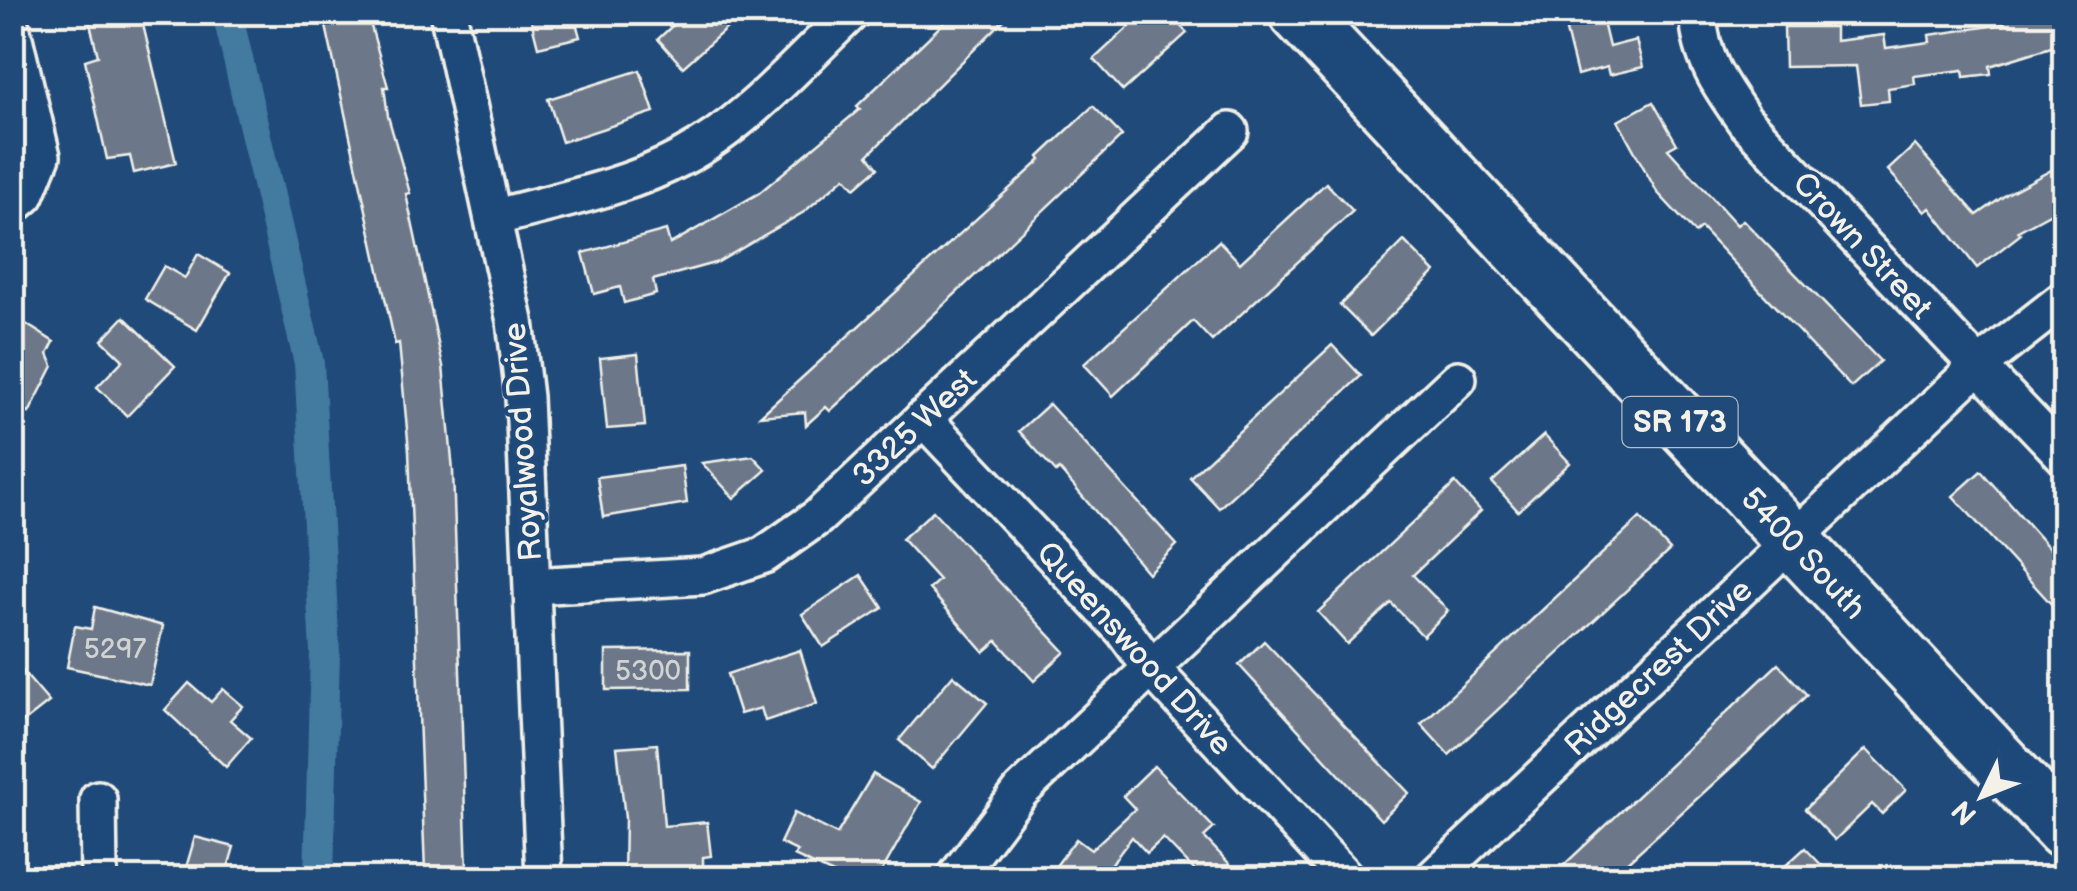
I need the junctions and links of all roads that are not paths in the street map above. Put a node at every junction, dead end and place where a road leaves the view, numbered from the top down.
1 (448, 12) edge
2 (852, 12) edge
3 (1297, 12) edge
4 (1698, 12) edge
5 (12, 30) edge
6 (1230, 131) dead end
7 (12, 207) edge
8 (493, 218) junction
9 (2064, 299) edge
10 (1977, 367) junction
11 (1458, 379) dead end
12 (924, 418) junction
13 (2064, 456) edge
14 (1793, 542) junction
15 (533, 586) junction
16 (1151, 668) junction
17 (98, 800) dead end
18 (2064, 830) edge
19 (99, 878) edge
20 (544, 878) edge
21 (955, 878) edge
22 (1346, 878) edge
23 (1433, 878) edge

1 - 8 street, Royalwood Drive
2 - 8 street
3 - 14 main road, 5400 South / SR 173
4 - 10 street, Crown Street
5 - 7 street
6 - 12 street, 3325 West
8 - 15 street, Royalwood Drive
9 - 10 street, Ridgecrest Drive
10 - 13 street, Crown Street
10 - 14 street, Ridgecrest Drive
11 - 16 street
12 - 15 street, 3325 West
12 - 16 street, Queenswood Drive
14 - 18 main road, 5400 South / SR 173
14 - 23 street, Ridgecrest Drive
15 - 20 street, Royalwood Drive
16 - 21 street
16 - 22 street, Queenswood Drive
17 - 19 street

